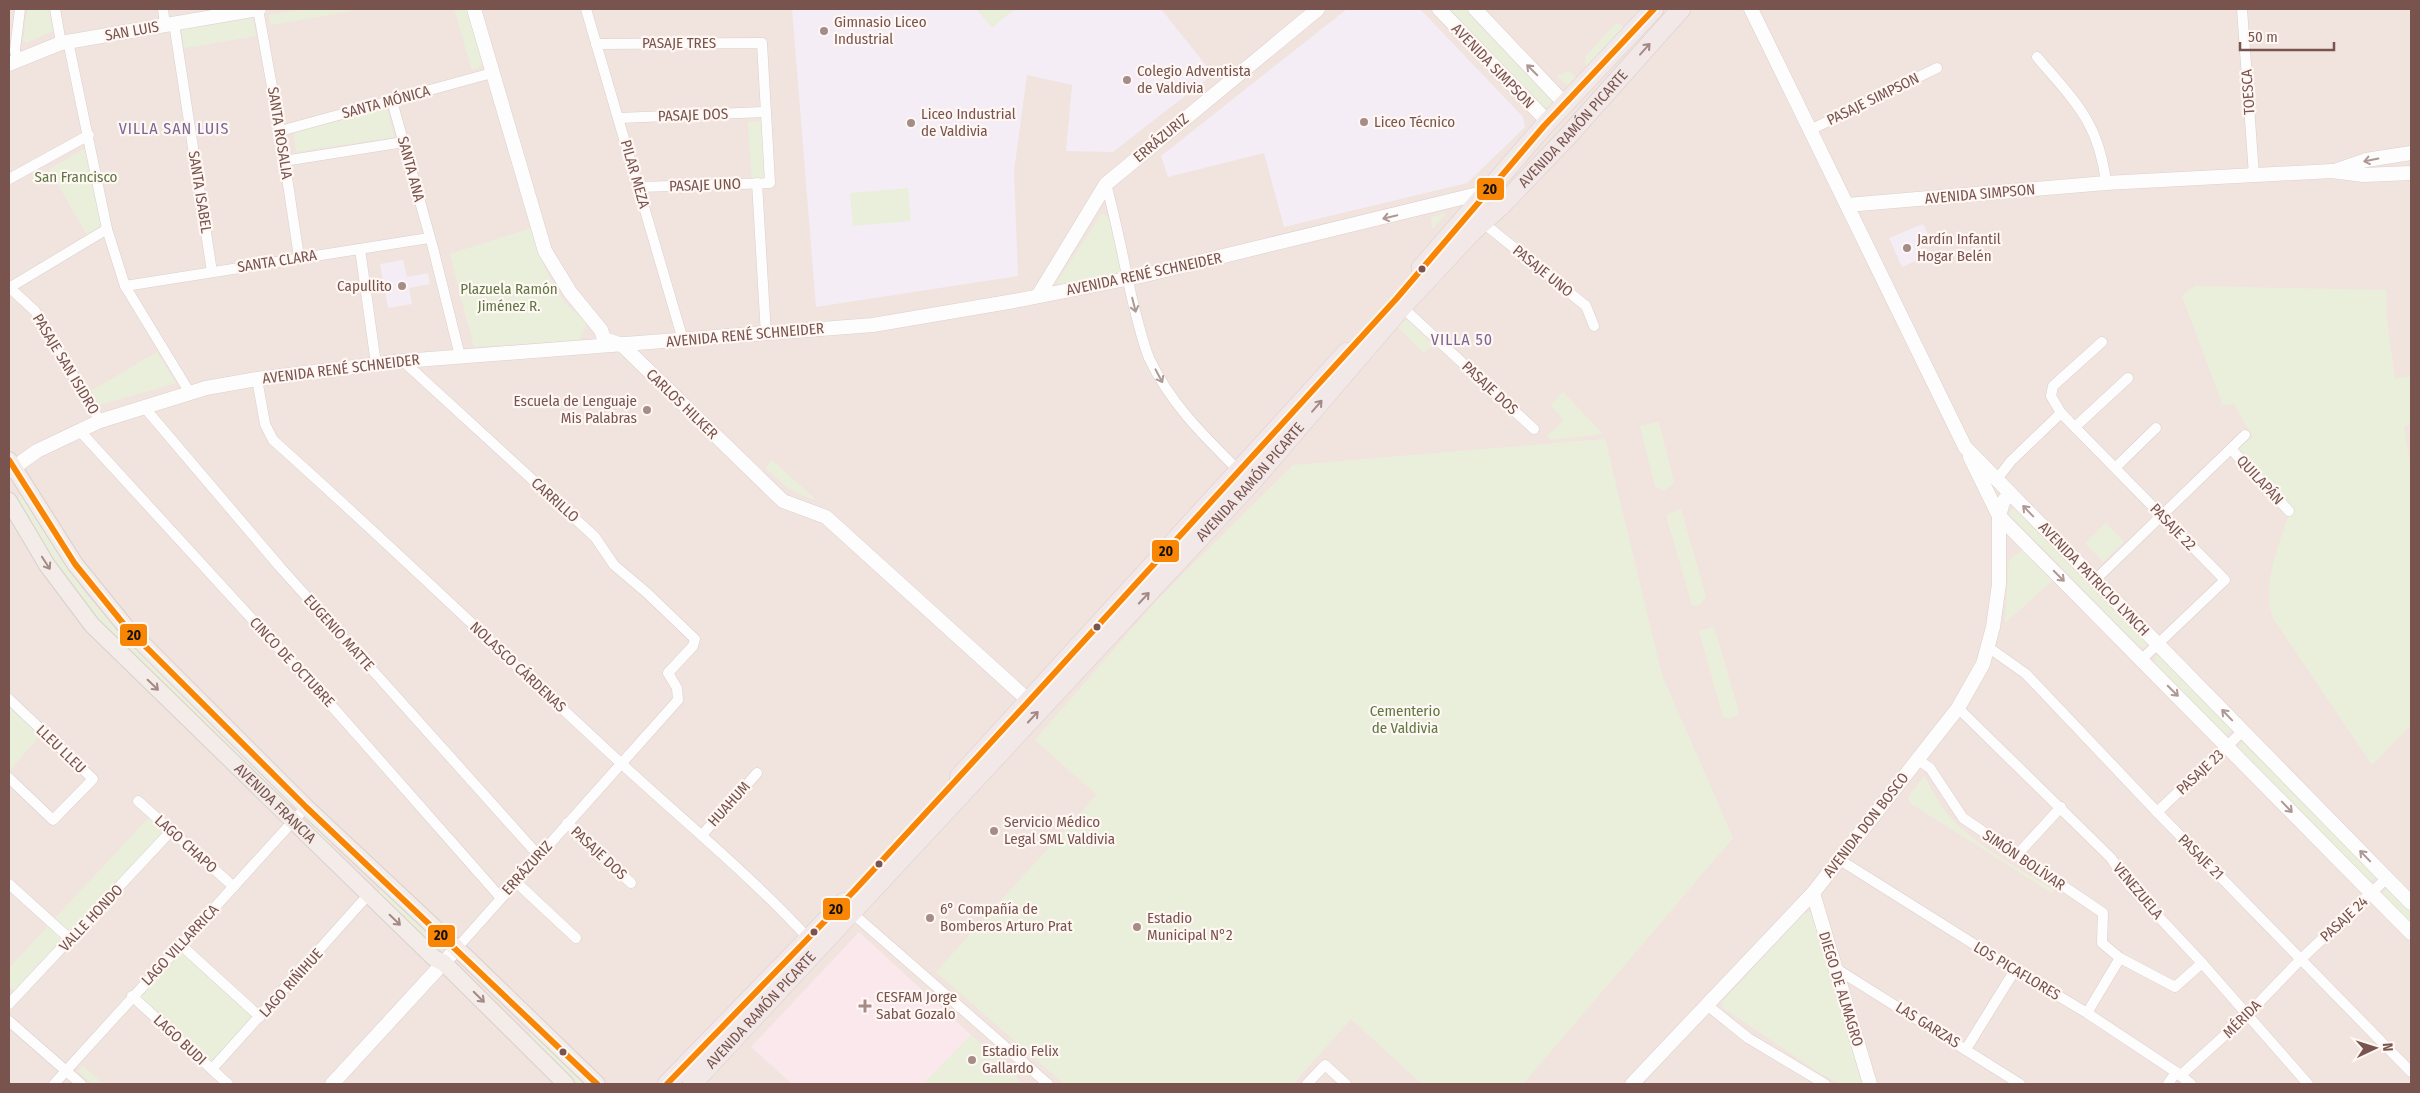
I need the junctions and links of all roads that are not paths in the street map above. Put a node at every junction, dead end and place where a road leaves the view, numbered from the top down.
1 (20, 9) edge
2 (55, 9) edge
3 (163, 9) edge
4 (259, 9) edge
5 (474, 9) edge
6 (586, 9) edge
7 (1318, 9) edge
8 (1439, 9) edge
9 (1475, 9) edge
10 (1654, 9) edge
11 (1681, 9) edge
12 (1751, 9) edge
13 (2242, 9) edge
14 (170, 24) junction
15 (64, 42) junction
16 (596, 44) junction
17 (2037, 57) dead end
18 (13, 63) edge
19 (1937, 68) dead end
20 (492, 73) junction
21 (392, 101) junction
22 (1566, 105) junction
23 (766, 112) junction
24 (619, 118) junction
25 (1548, 122) junction
26 (1810, 130) junction
27 (280, 131) junction
28 (89, 135) junction
29 (404, 142) junction
30 (1554, 150) junction
31 (2411, 153) edge
32 (284, 161) junction
33 (2332, 171) junction
34 (2411, 173) edge
35 (2254, 175) junction
36 (9, 180) edge
37 (757, 183) junction
38 (2106, 183) junction
39 (1106, 184) junction
40 (639, 187) junction
41 (1487, 192) junction
42 (1847, 205) junction
43 (1482, 222) junction
44 (107, 228) junction
45 (429, 238) junction
46 (360, 249) junction
47 (299, 257) junction
48 (212, 272) junction
49 (1134, 278) junction
50 (125, 286) junction
51 (9, 288) edge
52 (1038, 296) junction
53 (1402, 307) junction
54 (1594, 326) dead end
55 (766, 334) junction
56 (683, 340) junction
57 (2102, 342) dead end
58 (622, 346) junction
59 (460, 356) junction
60 (403, 361) junction
61 (376, 364) junction
62 (2128, 378) dead end
63 (257, 379) junction
64 (190, 393) junction
65 (144, 407) junction
66 (2061, 413) junction
67 (100, 421) junction
68 (2075, 427) junction
69 (2156, 428) dead end
70 (1534, 429) dead end
71 (78, 430) junction
72 (2245, 435) dead end
73 (1965, 447) junction
74 (2231, 448) junction
75 (10, 466) edge
76 (2116, 467) junction
77 (1245, 477) junction
78 (1997, 479) junction
79 (2010, 492) junction
80 (9, 501) edge
81 (2289, 511) dead end
82 (2162, 515) junction
83 (1999, 516) junction
84 (2095, 580) junction
85 (2157, 643) junction
86 (693, 646) joint
87 (1988, 647) junction
88 (2142, 658) junction
89 (9, 699) edge
90 (1029, 701) junction
91 (1958, 708) junction
92 (2243, 731) junction
93 (2228, 746) junction
94 (1918, 760) junction
95 (622, 764) junction
96 (757, 773) dead end
97 (9, 778) edge
98 (138, 801) dead end
99 (306, 807) junction
100 (2061, 808) junction
101 (2157, 812) junction
102 (293, 821) junction
103 (567, 824) junction
104 (171, 831) junction
105 (702, 835) junction
106 (539, 856) junction
107 (2017, 856) junction
108 (1840, 860) junction
109 (337, 862) junction
110 (2387, 878) junction
111 (515, 881) junction
112 (631, 883) dead end
113 (9, 884) edge
114 (387, 885) junction
115 (234, 887) junction
116 (1813, 893) junction
117 (2372, 893) junction
118 (368, 895) junction
119 (501, 898) junction
120 (2411, 903) edge
121 (851, 912) junction
122 (2411, 933) edge
123 (576, 938) dead end
124 (808, 938) junction
125 (71, 940) junction
126 (181, 944) junction
127 (457, 948) junction
128 (2120, 958) junction
129 (2301, 959) junction
130 (444, 963) junction
131 (2202, 963) junction
132 (1835, 968) junction
133 (2015, 970) junction
134 (132, 996) junction
135 (9, 1004) edge
136 (1707, 1005) junction
137 (2087, 1013) junction
138 (2247, 1015) junction
139 (260, 1017) junction
140 (9, 1021) edge
141 (536, 1024) junction
142 (513, 1031) junction
143 (1966, 1049) junction
144 (212, 1069) junction
145 (66, 1071) junction
146 (2411, 1072) edge
147 (2179, 1074) junction
148 (1637, 1083) edge
149 (54, 1084) edge
150 (81, 1084) edge
151 (228, 1084) edge
152 (332, 1084) edge
153 (566, 1084) edge
154 (597, 1084) edge
155 (667, 1084) edge
156 (692, 1084) edge
157 (1048, 1084) edge
158 (1307, 1084) edge
159 (1346, 1084) edge
160 (1824, 1084) edge
161 (1870, 1084) edge
162 (2020, 1084) edge
163 (2168, 1084) edge
164 (2191, 1084) edge
165 (2308, 1084) edge

1 - 18 street
2 - 15 street
3 - 14 street, SANTA ISABEL
4 - 14 main road, SAN LUIS
4 - 27 street, SANTA ROSALIA
5 - 20 main road, CARLOS HILKER
6 - 16 street, PILAR MEZA
7 - 39 main road, ERRÁZURIZ
8 - 25 main road, AVENIDA SIMPSON
22 -> 9 main road, AVENIDA SIMPSON
10 - 22 highway, AVENIDA RAMÓN PICARTE
30 -> 11 highway, AVENIDA RAMÓN PICARTE
12 - 26 main road
13 - 35 street, TOESCA
14 - 15 main road, SAN LUIS
14 - 48 street, SANTA ISABEL
15 - 18 main road, SAN LUIS
15 - 28 street
16 - 23 street, PASAJE TRES
16 - 24 street, PILAR MEZA
17 - 38 street
19 - 26 street, PASAJE SIMPSON
20 - 21 street, SANTA MÓNICA
20 - 58 main road, CARLOS HILKER
21 - 27 street, SANTA MÓNICA
21 - 29 street, SANTA ANA
22 - 25 highway, AVENIDA RAMÓN PICARTE
22 - 30 highway
23 - 24 street, PASAJE DOS
23 - 37 street, PASAJE UNO
24 - 40 street, PILAR MEZA
25 - 41 highway, AVENIDA RAMÓN PICARTE
26 - 42 main road
27 - 32 street, SANTA ROSALIA
28 - 36 street
28 - 44 street
29 - 32 street
29 - 45 street, SANTA ANA
30 - 43 highway, AVENIDA RAMÓN PICARTE
31 -> 33 main road, AVENIDA SIMPSON
32 - 47 street, SANTA ROSALIA
33 - 34 main road, AVENIDA SIMPSON
33 - 35 main road, AVENIDA SIMPSON
35 - 38 main road, AVENIDA SIMPSON
37 - 40 street, PASAJE UNO
37 - 55 street
38 - 42 main road, AVENIDA SIMPSON
39 - 49 street
39 - 52 main road, ERRÁZURIZ
40 - 56 street, PILAR MEZA
41 -> 49 main road, AVENIDA RENÉ SCHNEIDER
41 - 77 highway, AVENIDA RAMÓN PICARTE
42 - 73 main road, AVENIDA PATRICIO LYNCH
43 - 53 highway, AVENIDA RAMÓN PICARTE
43 - 54 street, PASAJE UNO
44 - 50 street
44 - 51 street
45 - 46 street, SANTA CLARA
45 - 59 street, SANTA ANA
46 - 47 street, SANTA CLARA
46 - 61 street
47 - 48 street, SANTA CLARA
48 - 50 street, SANTA CLARA
49 - 52 main road, AVENIDA RENÉ SCHNEIDER
49 -> 77 street
50 - 64 street
51 - 67 street, PASAJE SAN ISIDRO
52 - 55 main road, AVENIDA RENÉ SCHNEIDER
53 - 70 street, PASAJE DOS
77 -> 53 highway, AVENIDA RAMÓN PICARTE
55 - 56 main road, AVENIDA RENÉ SCHNEIDER
56 - 58 main road, AVENIDA RENÉ SCHNEIDER
57 - 66 street, PASAJE 22
58 - 59 main road, AVENIDA RENÉ SCHNEIDER
58 - 90 main road, CARLOS HILKER
59 - 60 main road, AVENIDA RENÉ SCHNEIDER
60 - 61 main road, AVENIDA RENÉ SCHNEIDER
60 - 86 street, CARRILLO
61 - 63 main road, AVENIDA RENÉ SCHNEIDER
62 - 68 street
63 - 64 main road, AVENIDA RENÉ SCHNEIDER
63 - 95 street, NOLASCO CÁRDENAS
64 - 65 main road, AVENIDA RENÉ SCHNEIDER
65 - 67 main road, AVENIDA RENÉ SCHNEIDER
65 - 106 street, EUGENIO MATTE
66 - 68 street, PASAJE 22
66 - 78 street
67 - 71 main road, AVENIDA RENÉ SCHNEIDER
68 - 76 street, PASAJE 22
69 - 76 street
71 - 75 main road, AVENIDA RENÉ SCHNEIDER
71 - 119 street, CINCO DE OCTUBRE
72 - 74 street
73 - 78 main road, AVENIDA PATRICIO LYNCH
73 - 83 main road, AVENIDA DON BOSCO
74 - 81 street, QUILAPÁN
74 - 82 street
75 - 99 main road, AVENIDA FRANCIA
76 - 82 street, PASAJE 22
77 - 90 highway, AVENIDA RAMÓN PICARTE
121 -> 77 highway, AVENIDA RAMÓN PICARTE
78 - 79 main road, AVENIDA PATRICIO LYNCH
79 - 83 main road, AVENIDA DON BOSCO
84 -> 79 main road, AVENIDA PATRICIO LYNCH
80 -> 102 main road, AVENIDA FRANCIA
82 - 84 street
82 - 85 street, PASAJE 22
83 - 87 main road, AVENIDA DON BOSCO
83 -> 88 main road, AVENIDA PATRICIO LYNCH
84 - 85 main road, AVENIDA PATRICIO LYNCH
85 - 88 street, PASAJE 22
92 -> 85 main road, AVENIDA PATRICIO LYNCH
86 - 95 street, ERRÁZURIZ
87 - 91 main road, AVENIDA DON BOSCO
87 - 101 street, PASAJE 21
88 -> 93 main road, AVENIDA PATRICIO LYNCH
89 - 97 street, LLEU LLEU
90 - 124 highway, AVENIDA RAMÓN PICARTE
91 - 94 main road, AVENIDA DON BOSCO
91 - 100 street, VENEZUELA
92 - 93 street, PASAJE 23
110 -> 92 main road, AVENIDA PATRICIO LYNCH
93 - 101 street, PASAJE 23
93 -> 117 main road, AVENIDA PATRICIO LYNCH
94 - 107 street, SIMÓN BOLÍVAR
94 - 108 main road, AVENIDA DON BOSCO
95 - 103 street, ERRÁZURIZ
95 - 105 street, NOLASCO CÁRDENAS
96 - 105 street, HUAHUM
98 - 104 street, LAGO CHAPO
99 - 102 street, LAGO VILLARRICA
99 - 114 main road, AVENIDA FRANCIA
100 - 107 street
100 - 131 street, VENEZUELA
101 - 129 street, PASAJE 21
102 - 109 main road, AVENIDA FRANCIA
102 - 115 street, LAGO VILLARRICA
103 - 106 street, ERRÁZURIZ
103 - 112 street, PASAJE DOS
104 - 115 street, LAGO CHAPO
104 - 125 street, VALLE HONDO
105 - 124 street, NOLASCO CÁRDENAS
106 - 111 street, ERRÁZURIZ
107 - 128 street, SIMÓN BOLÍVAR
108 - 116 main road, AVENIDA DON BOSCO
108 - 133 street, LOS PICAFLORES
109 - 114 main road
109 - 118 main road, AVENIDA FRANCIA
110 - 117 street, PASAJE 24
110 - 120 main road, AVENIDA PATRICIO LYNCH
111 - 119 street, ERRÁZURIZ
111 - 123 street
113 - 125 street
114 - 127 main road, AVENIDA FRANCIA
115 - 126 street, LAGO VILLARRICA
116 - 132 main road, DIEGO DE ALMAGRO
116 - 136 main road, AVENIDA DON BOSCO
117 - 122 main road, AVENIDA PATRICIO LYNCH
117 - 129 street, PASAJE 24
118 -> 130 main road, AVENIDA FRANCIA
118 - 139 street, LAGO RIÑIHUE
119 - 127 street, ERRÁZURIZ
121 - 156 highway, AVENIDA RAMÓN PICARTE
121 - 157 street
124 - 155 highway, AVENIDA RAMÓN PICARTE
125 - 135 street, VALLE HONDO
126 - 134 street, LAGO VILLARRICA
126 - 139 street
127 - 130 main road, ERRÁZURIZ
127 - 141 main road, AVENIDA FRANCIA
128 - 131 street, SIMÓN BOLÍVAR
128 - 137 street
129 - 138 street, MÉRIDA
129 - 146 street, PASAJE 21
130 -> 142 main road, AVENIDA FRANCIA
130 - 152 main road, ERRÁZURIZ
131 - 138 street, VENEZUELA
132 - 143 street, LAS GARZAS
132 - 161 main road, DIEGO DE ALMAGRO
133 - 137 street, LOS PICAFLORES
133 - 143 street
134 - 144 street, LAGO BUDI
134 - 145 street, LAGO VILLARRICA
136 - 148 main road, AVENIDA DON BOSCO
136 - 160 street
137 - 147 street, LOS PICAFLORES
138 - 147 street, MÉRIDA
138 - 165 street, VENEZUELA
139 - 144 street, LAGO RIÑIHUE
140 - 145 street
141 - 142 main road
141 - 154 main road, AVENIDA FRANCIA
142 - 153 main road, AVENIDA FRANCIA
143 - 162 street, LAS GARZAS
144 - 151 street, LAGO BUDI
145 - 149 street, LAGO VILLARRICA
145 - 150 street
147 - 163 street, MÉRIDA
147 - 164 street, LOS PICAFLORES
158 - 159 street

